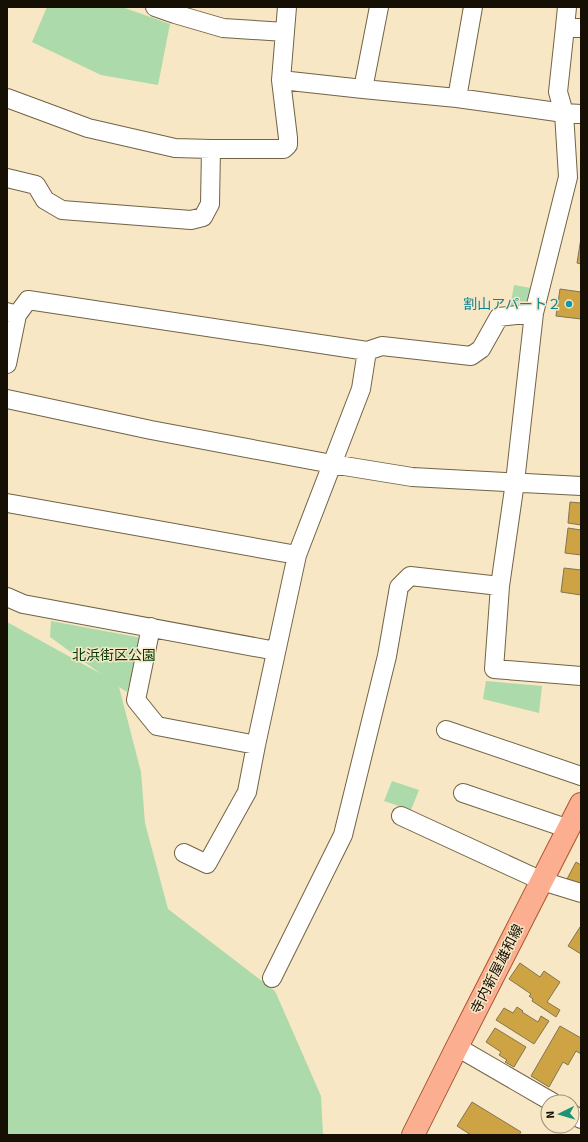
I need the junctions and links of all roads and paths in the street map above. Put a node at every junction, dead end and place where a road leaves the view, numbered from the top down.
1 (155, 7) edge
2 (287, 7) edge
3 (379, 7) edge
4 (473, 7) edge
5 (567, 7) edge
6 (573, 27) edge
7 (285, 32) junction
8 (281, 80) junction
9 (363, 89) junction
10 (7, 98) edge
11 (457, 98) junction
12 (572, 113) edge
13 (211, 150) junction
14 (7, 178) edge
15 (12, 313) edge
16 (534, 313) junction
17 (367, 351) junction
18 (7, 364) edge
19 (7, 399) edge
20 (332, 464) junction
21 (515, 482) junction
22 (581, 486) edge
23 (7, 503) edge
24 (297, 555) junction
25 (500, 586) junction
26 (7, 597) edge
27 (151, 627) junction
28 (276, 651) junction
29 (581, 676) edge
30 (446, 730) dead end
31 (256, 745) junction
32 (581, 776) edge
33 (463, 793) dead end
34 (581, 804) edge
35 (401, 816) dead end
36 (569, 829) junction
37 (184, 853) dead end
38 (542, 881) junction
39 (581, 893) edge
40 (272, 978) dead end
41 (457, 1046) junction
42 (540, 1095) edge
43 (413, 1135) edge

1 - 7 street
2 - 7 street
3 - 9 street
4 - 11 street
5 - 6 street
6 - 12 street
7 - 8 street
8 - 9 street
8 - 13 street
9 - 11 street
10 - 13 street
11 - 12 street
12 - 16 street
13 - 14 street
15 - 17 street
15 - 18 street
16 - 17 street
16 - 21 street
17 - 20 street
19 - 20 street
20 - 21 street
20 - 24 street
21 - 22 street
21 - 25 street
23 - 24 street
24 - 28 street
25 - 29 street
25 - 40 street
26 - 27 street
27 - 28 street
27 - 31 street
28 - 31 street
30 - 32 street
31 - 37 street
33 - 36 street
34 - 36 main road, 寺内新屋雄和線
35 - 38 street
36 - 38 main road, 寺内新屋雄和線
38 - 39 street
38 - 41 main road, 寺内新屋雄和線
41 - 42 street
41 - 43 main road, 寺内新屋雄和線

